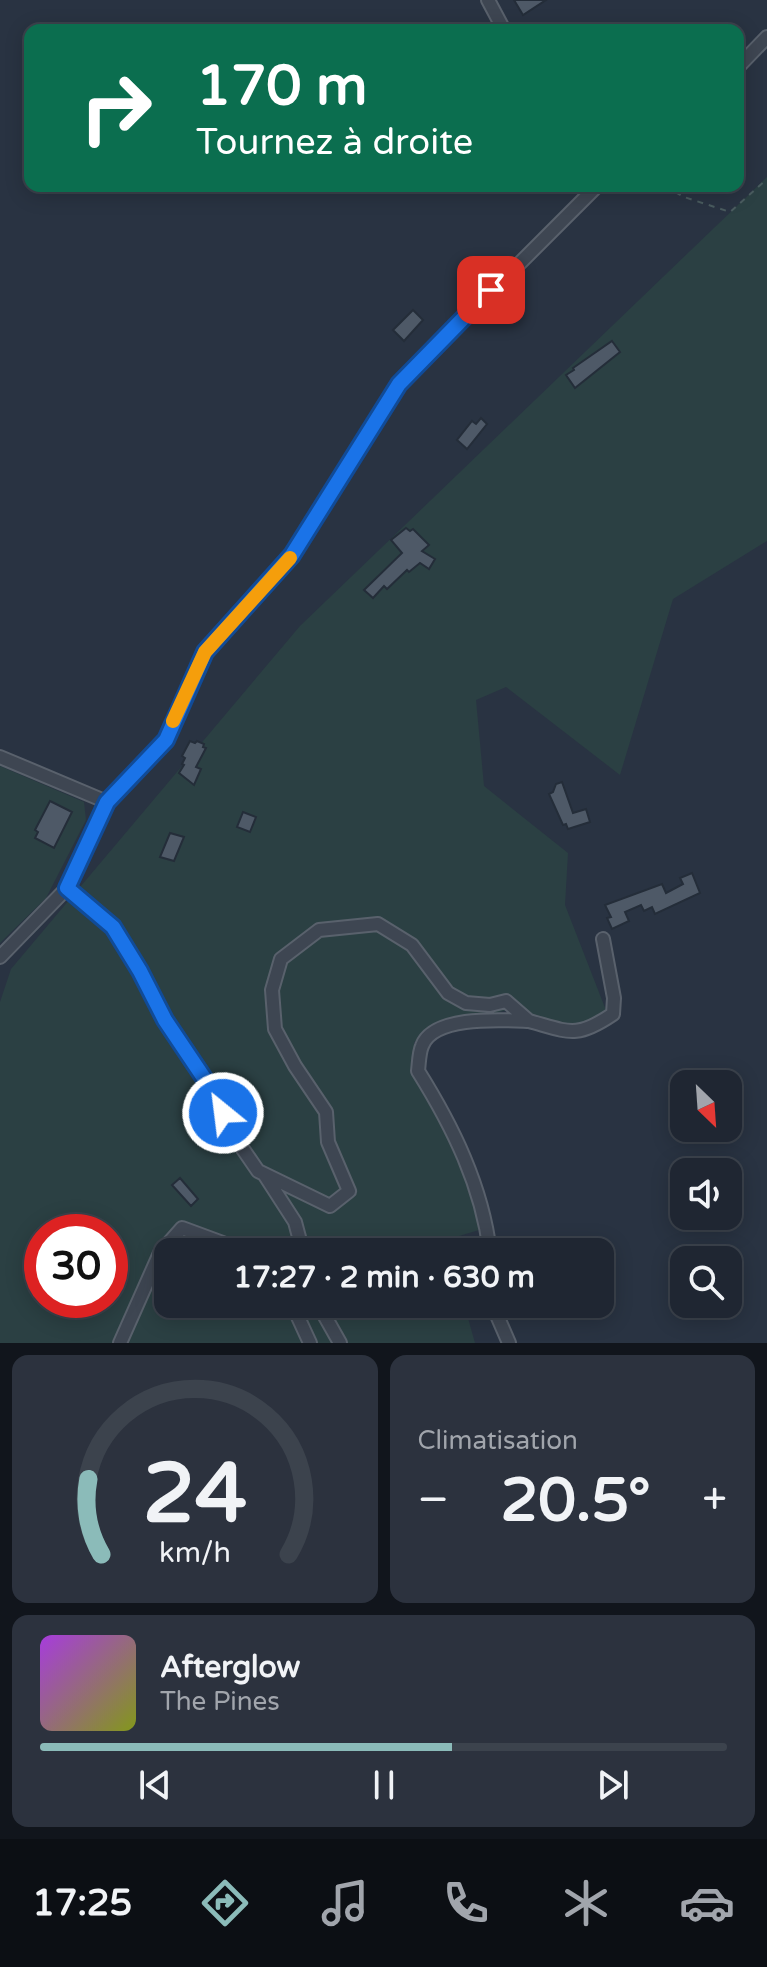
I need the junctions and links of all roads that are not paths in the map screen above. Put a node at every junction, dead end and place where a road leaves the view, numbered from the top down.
1 (488, 0) edge
2 (501, 24) edge
3 (767, 37) edge
4 (744, 61) edge
5 (591, 192) edge
6 (0, 757) edge
7 (107, 802) junction
8 (67, 888) junction
9 (603, 939) dead end
10 (0, 957) edge
11 (529, 1021) junction
12 (264, 1174) junction
13 (173, 1238) edge
14 (209, 1238) edge
15 (299, 1238) edge
16 (488, 1238) edge
17 (154, 1266) edge
18 (298, 1318) edge
19 (326, 1318) edge
20 (498, 1318) edge
21 (120, 1343) edge
22 (310, 1343) edge
23 (340, 1343) edge
24 (509, 1343) edge

1 - 2 street
3 - 4 street
5 - 7 street
6 - 7 street
7 - 8 street
8 - 10 street
8 - 12 street
9 - 11 street
11 - 12 street
11 - 16 street
12 - 15 street
13 - 14 street
17 - 21 street
18 - 22 street
19 - 23 street
20 - 24 street

